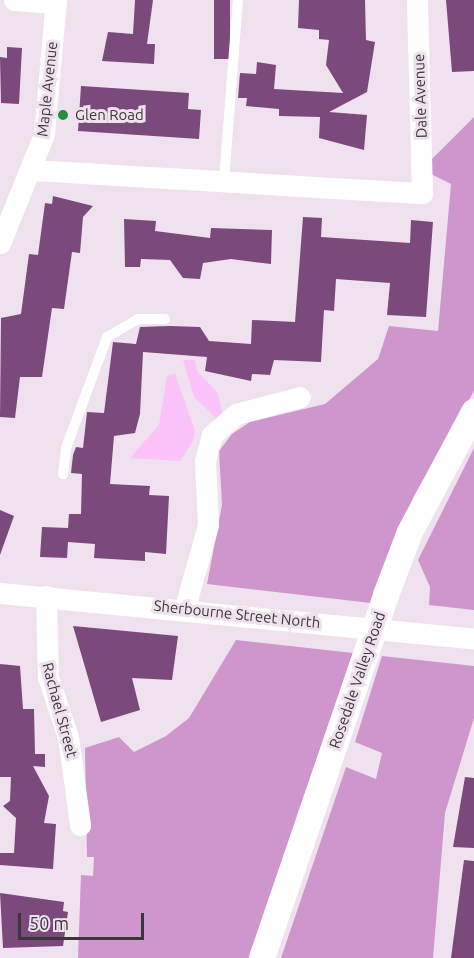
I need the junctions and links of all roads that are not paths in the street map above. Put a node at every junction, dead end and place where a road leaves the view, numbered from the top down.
1 (14, 0) edge
2 (238, 0) edge
3 (417, 0) edge
4 (56, 1) edge
5 (32, 170) junction
6 (224, 182) junction
7 (0, 243) edge
8 (165, 319) dead end
9 (300, 397) dead end
10 (474, 412) edge
11 (63, 474) dead end
12 (0, 592) edge
13 (45, 596) junction
14 (185, 607) junction
15 (474, 639) edge
16 (80, 825) dead end
17 (262, 958) edge

1 - 4 street
2 - 6 lane
3 - 6 street, Dale Avenue
4 - 5 street, Maple Avenue
5 - 6 street
5 - 7 street, Maple Avenue
8 - 11 lane
9 - 14 street
10 - 17 street, Rosedale Valley Road
12 - 13 street, Sherbourne Street North
13 - 14 street, Sherbourne Street North
13 - 16 street, Rachael Street
14 - 15 street, Sherbourne Street North

